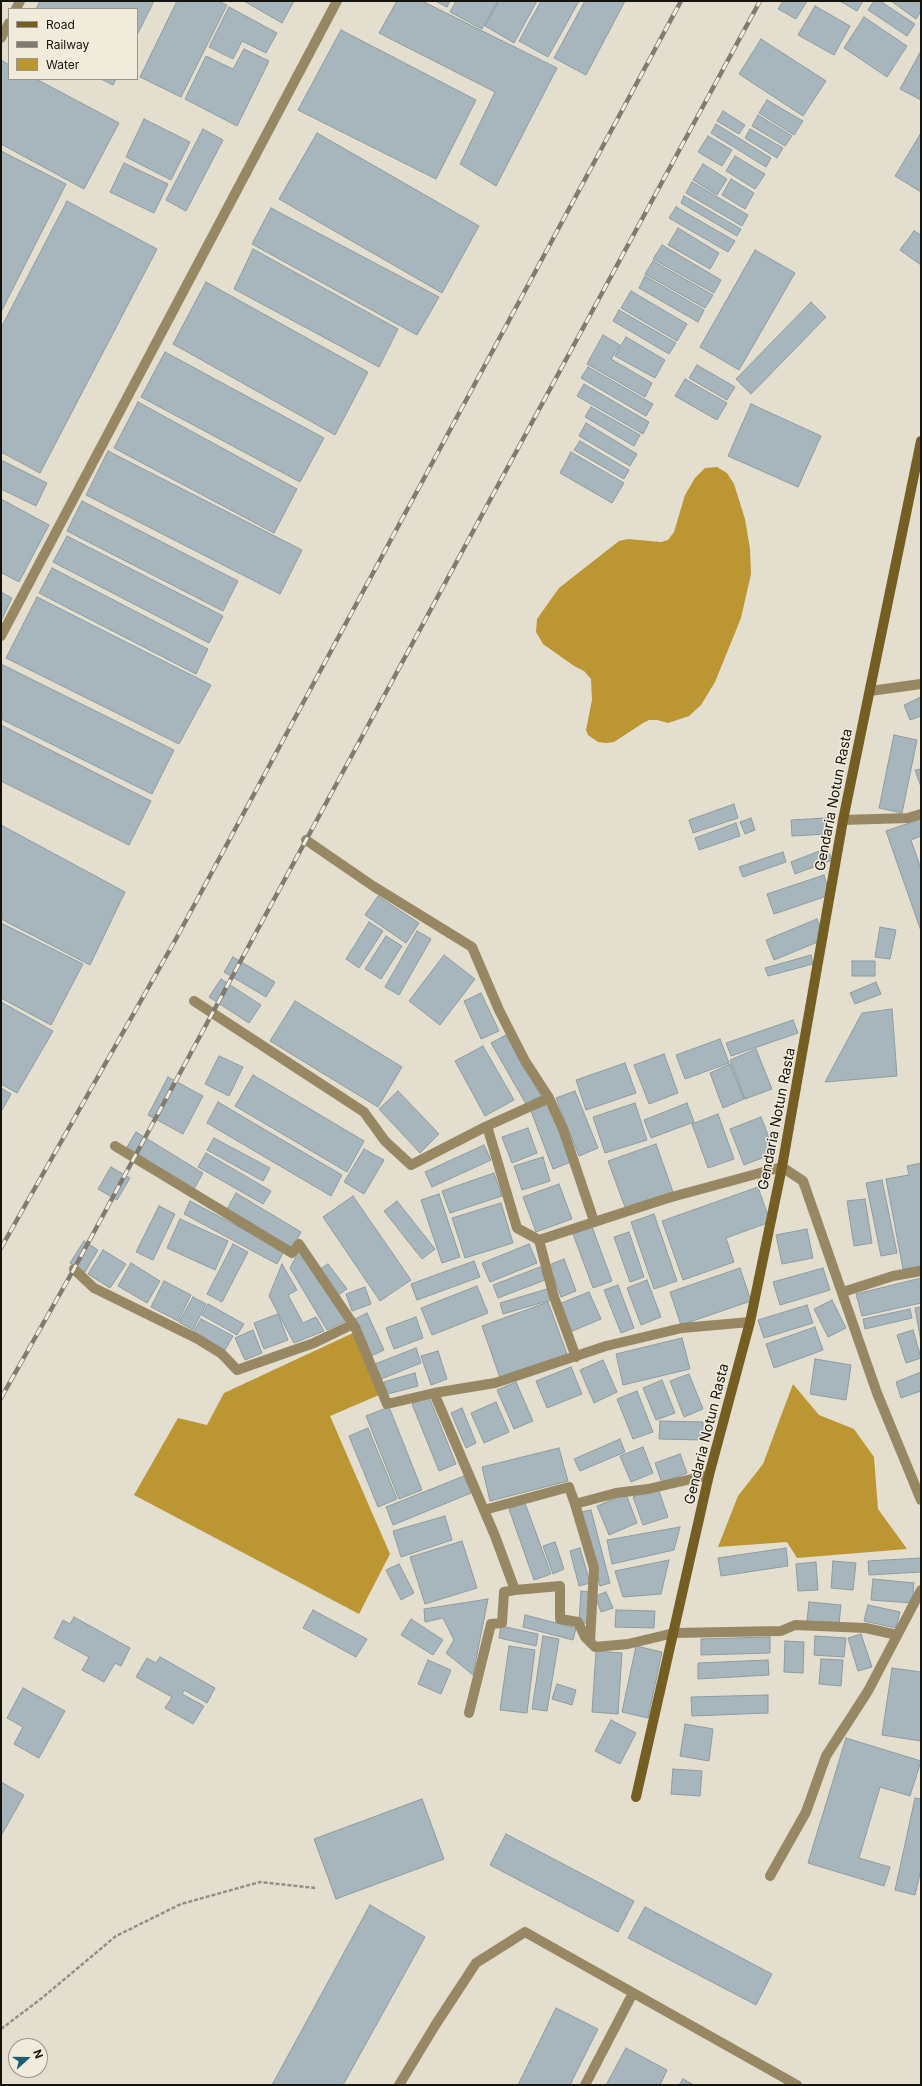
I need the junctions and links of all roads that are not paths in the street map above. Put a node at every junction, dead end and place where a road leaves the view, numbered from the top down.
1 (337, 1) edge
2 (8, 25) edge
3 (1, 38) edge
4 (921, 441) edge
5 (1, 636) edge
6 (921, 684) edge
7 (870, 691) junction
8 (921, 814) edge
9 (843, 820) junction
10 (306, 840) dead end
11 (194, 1001) dead end
12 (550, 1098) junction
13 (487, 1126) junction
14 (115, 1146) dead end
15 (782, 1167) junction
16 (594, 1221) junction
17 (539, 1240) junction
18 (74, 1269) dead end
19 (921, 1271) edge
20 (843, 1292) junction
21 (750, 1322) junction
22 (353, 1324) junction
23 (576, 1357) junction
24 (434, 1392) junction
25 (709, 1475) junction
26 (921, 1500) edge
27 (575, 1504) junction
28 (484, 1510) junction
29 (515, 1590) junction
30 (921, 1591) edge
31 (674, 1633) junction
32 (897, 1635) junction
33 (590, 1642) junction
34 (470, 1713) dead end
35 (636, 1798) dead end
36 (770, 1876) dead end
37 (633, 1993) junction
38 (400, 2085) edge
39 (585, 2085) edge
40 (797, 2085) edge

1 - 5 street
2 - 3 street
4 - 7 main road, Gendaria Notun Rasta
6 - 7 street
7 - 9 main road, Gendaria Notun Rasta
8 - 9 street
9 - 15 main road, Gendaria Notun Rasta
10 - 12 street
11 - 13 street
12 - 13 street
12 - 16 street
13 - 17 street
14 - 22 street
15 - 16 street
15 - 20 street
15 - 21 main road, Gendaria Notun Rasta
16 - 17 street
17 - 23 street
18 - 22 street
19 - 20 street
20 - 26 street
21 - 23 street
21 - 25 main road, Gendaria Notun Rasta
22 - 24 street
23 - 24 street
24 - 28 street
25 - 27 street
25 - 31 main road, Gendaria Notun Rasta
27 - 28 street
27 - 33 street
28 - 29 street
29 - 33 street
29 - 34 street
30 - 32 street
31 - 32 street
31 - 33 street
31 - 35 main road, Gendaria Notun Rasta
32 - 36 street
37 - 38 street
37 - 39 street
37 - 40 street

